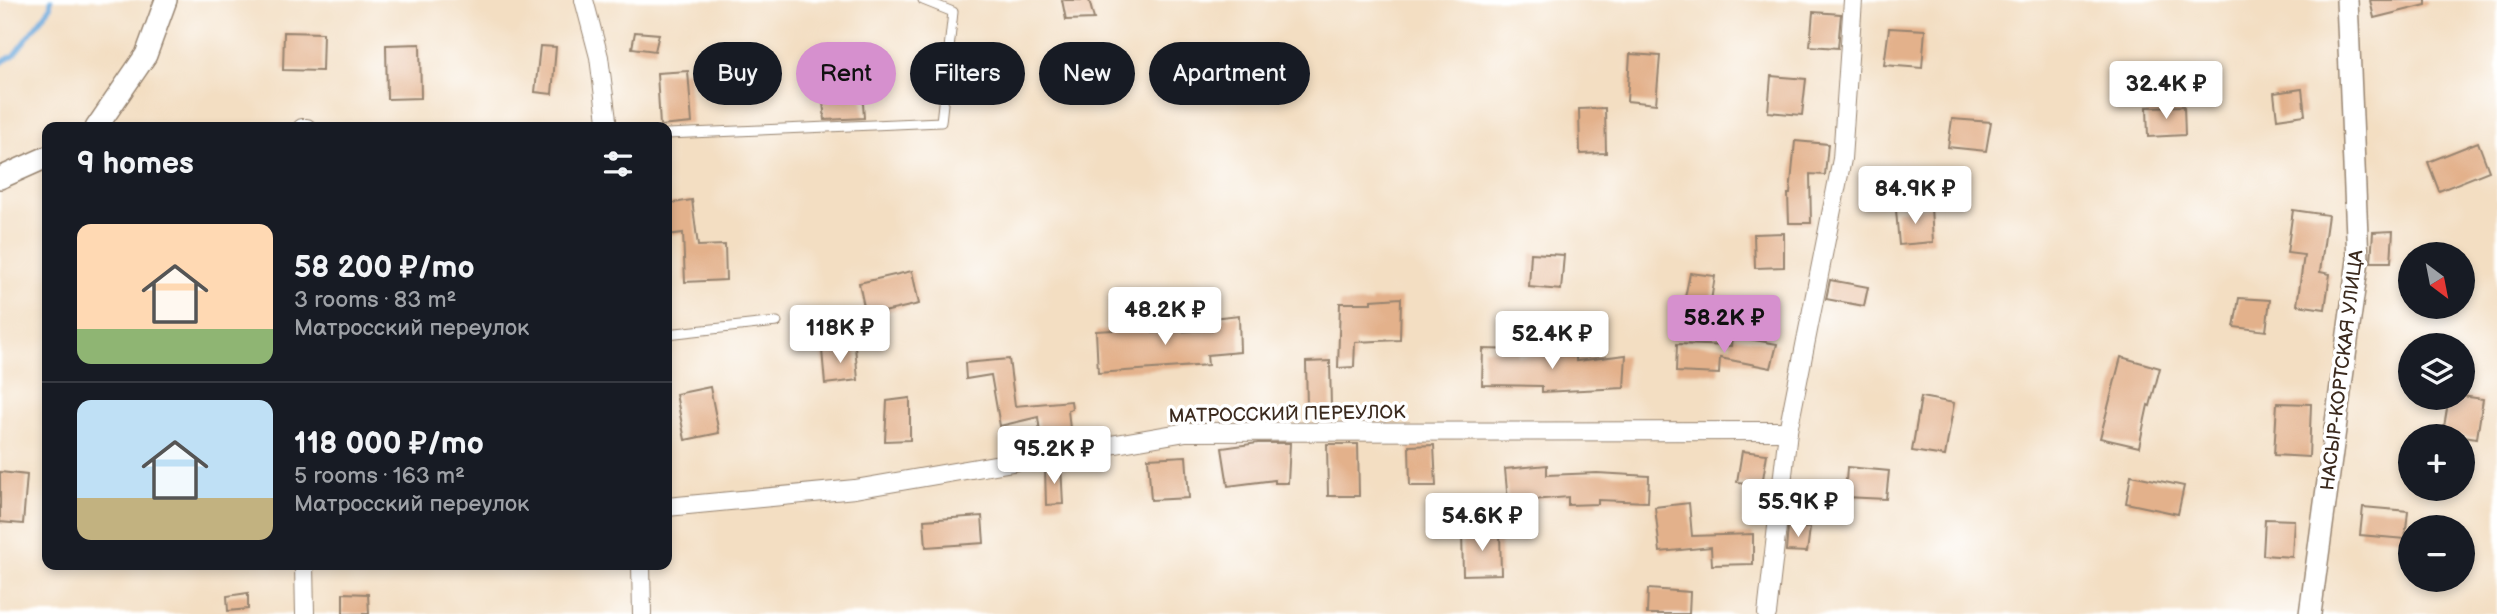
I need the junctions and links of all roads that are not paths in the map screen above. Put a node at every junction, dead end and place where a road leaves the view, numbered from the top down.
1 (166, 0) edge
2 (584, 0) edge
3 (923, 0) edge
4 (1853, 0) edge
5 (2347, 0) edge
6 (100, 122) edge
7 (607, 122) edge
8 (672, 134) edge
9 (42, 159) edge
10 (0, 178) edge
11 (777, 322) dead end
12 (672, 333) edge
13 (1788, 431) junction
14 (672, 507) edge
15 (304, 570) edge
16 (641, 570) edge
17 (305, 614) edge
18 (642, 614) edge
19 (1767, 614) edge
20 (2311, 614) edge

1 - 6 street
2 - 7 street
3 - 8 lane
4 - 13 street
5 - 20 street, НАСЫР-КОРТСКАЯ УЛИЦА
9 - 10 street
11 - 12 lane
13 - 14 street, МАТРОССКИЙ ПЕРЕУЛОК
13 - 19 street
15 - 17 street
16 - 18 street

